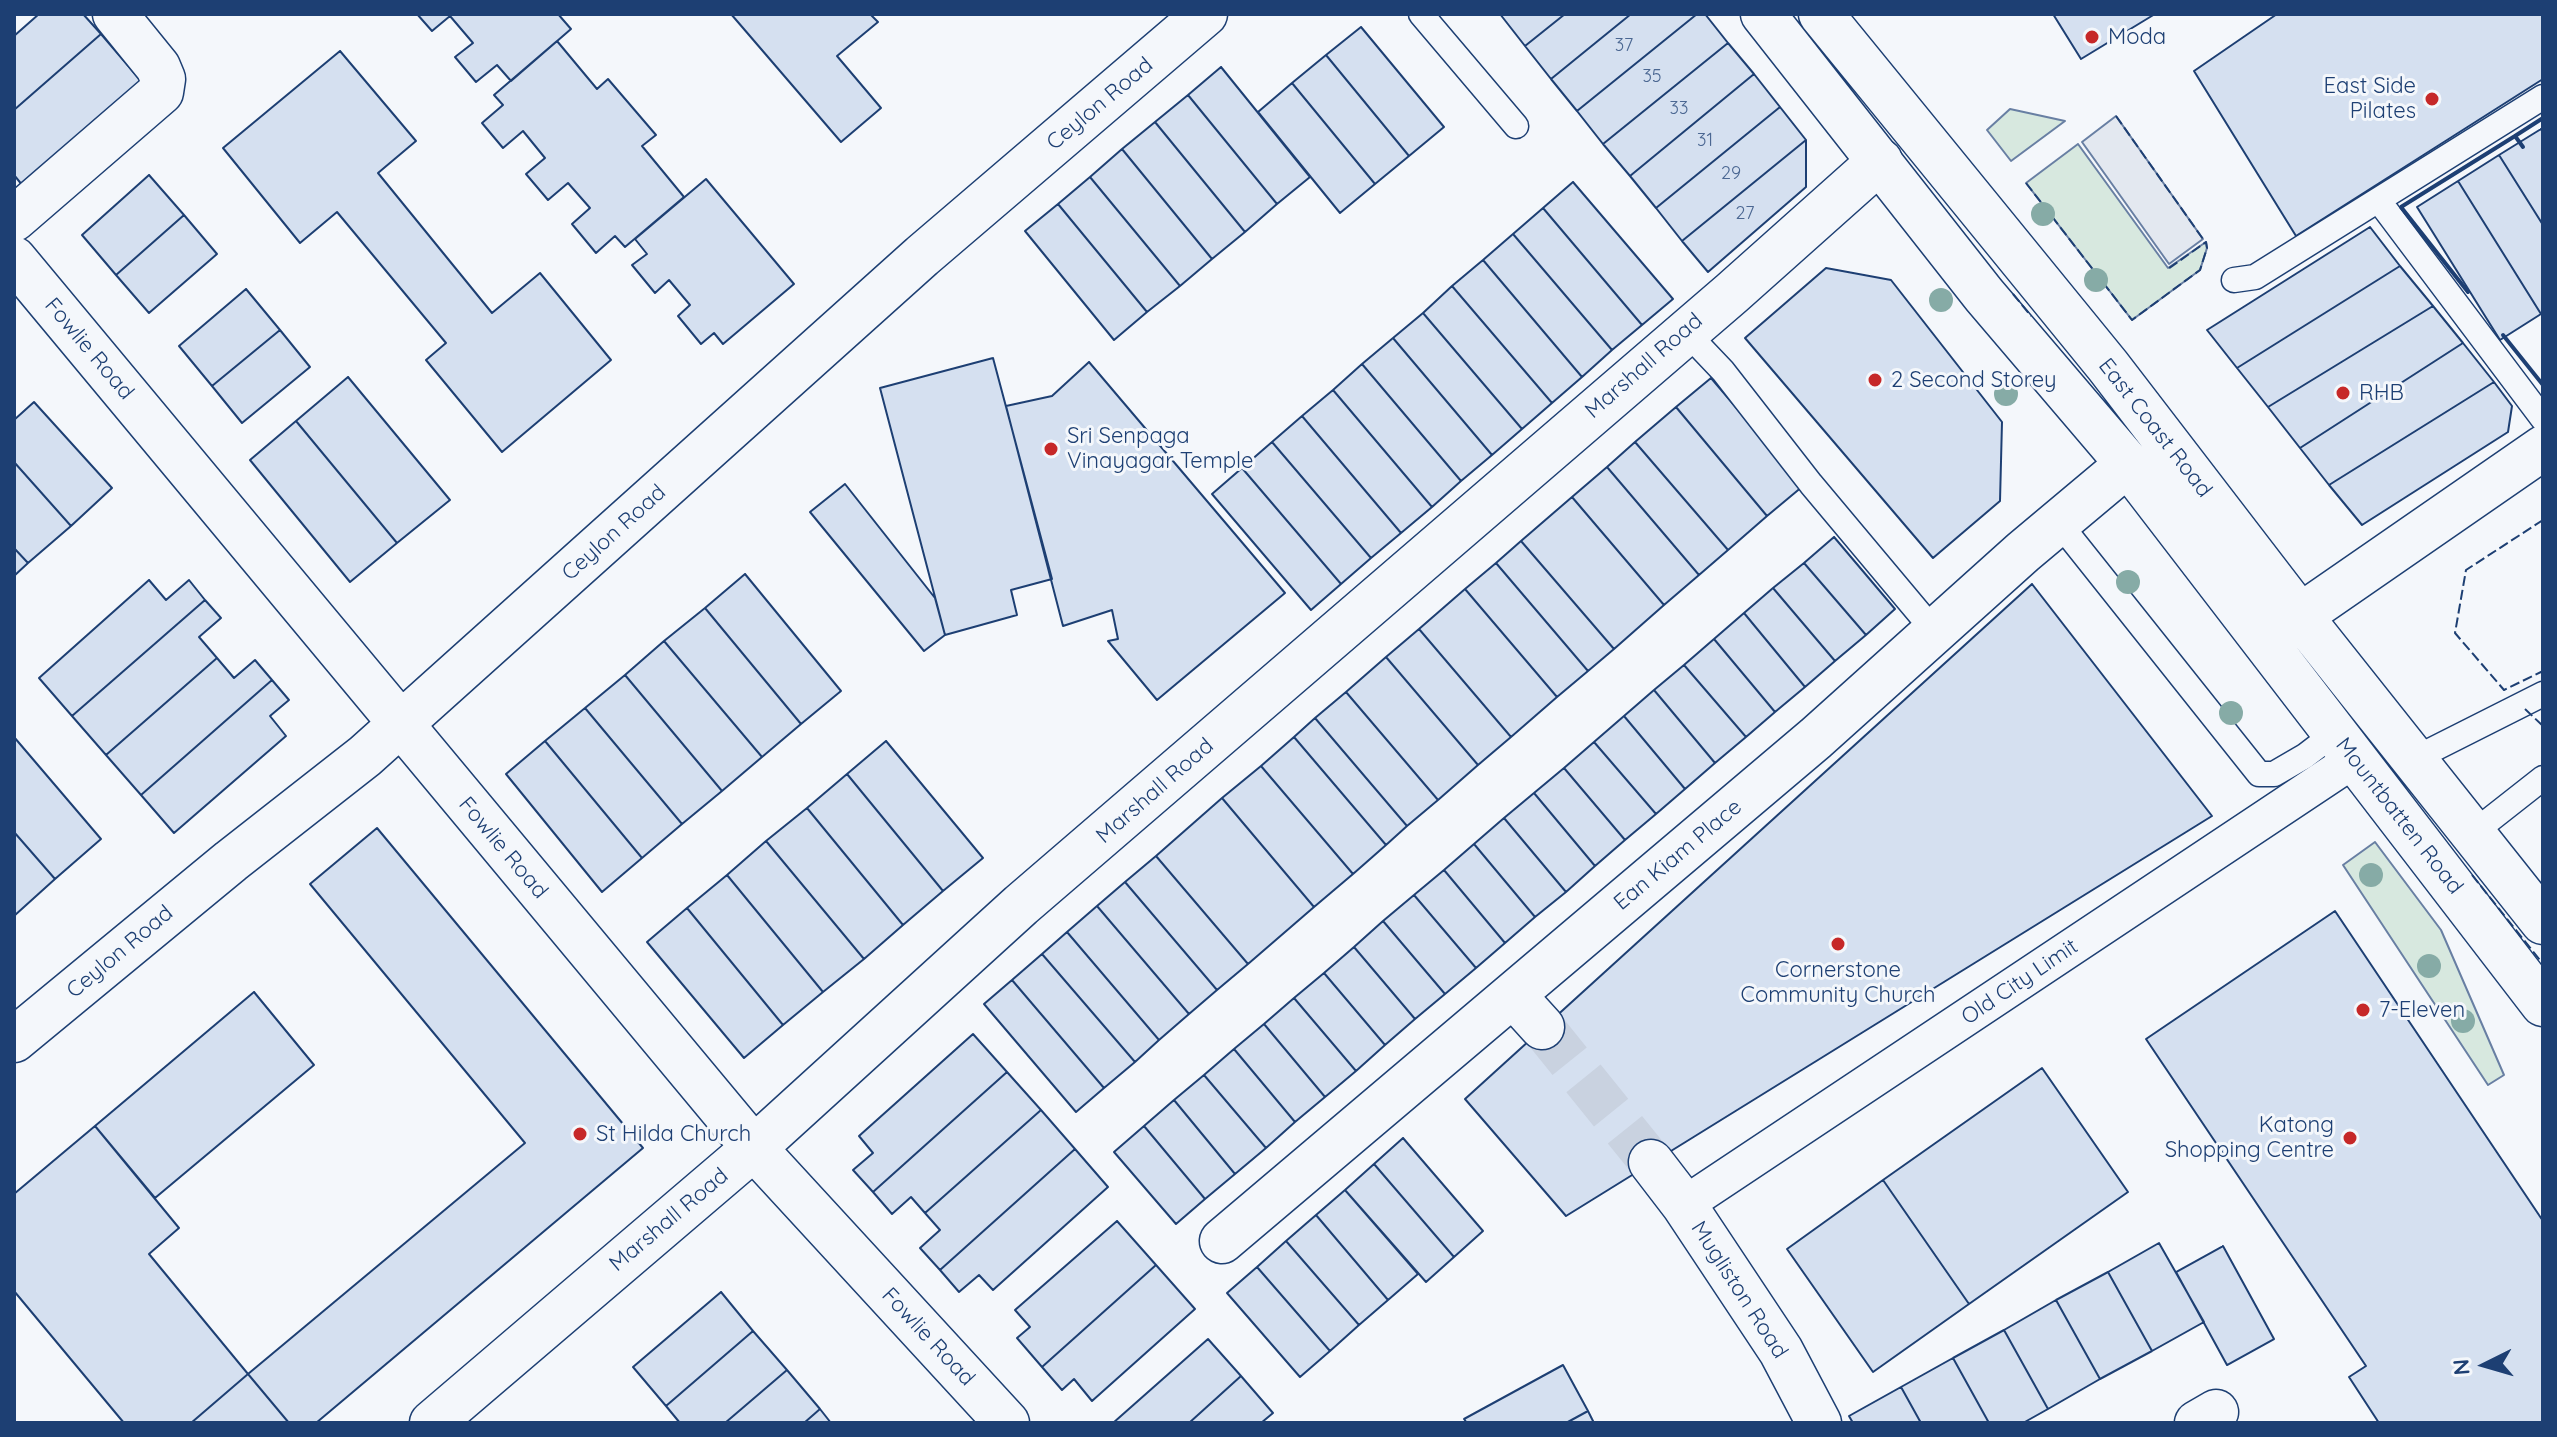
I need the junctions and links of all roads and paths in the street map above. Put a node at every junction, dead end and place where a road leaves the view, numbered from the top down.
1 (115, 14) edge
2 (1205, 14) edge
3 (1421, 14) edge
4 (1763, 14) edge
5 (1821, 14) edge
6 (2543, 97) edge
7 (1516, 126) dead end
8 (1880, 161) junction
9 (2379, 201) junction
10 (14, 219) edge
11 (18, 270) edge
12 (2234, 280) dead end
13 (1685, 331) junction
14 (2543, 419) edge
15 (2543, 448) edge
16 (2128, 464) junction
17 (2059, 523) junction
18 (2300, 616) junction
19 (2254, 628) joint
20 (1935, 632) junction
21 (2543, 694) edge
22 (400, 726) junction
23 (2345, 746) junction
24 (2414, 759) junction
25 (2543, 778) edge
26 (2473, 833) junction
27 (2543, 922) edge
28 (1513, 995) junction
29 (2543, 1004) edge
30 (1542, 1027) tunnel mouth
31 (14, 1040) edge
32 (754, 1148) junction
33 (1651, 1162) tunnel mouth
34 (1684, 1205) junction
35 (1222, 1241) dead end
36 (432, 1423) edge
37 (1007, 1423) edge
38 (1819, 1423) edge

1 - 10 street
2 - 22 street, Ceylon Road
3 - 7 lane
4 - 8 street, East Coast Road
5 - 18 street, East Coast Road
6 - 9 lane
8 - 13 street, Marshall Road
8 - 16 street, East Coast Road
9 - 12 lane
9 - 14 lane
11 - 22 street, Fowlie Road
13 - 20 lane
13 - 32 street, Marshall Road
15 - 18 street
16 - 17 street, Ean Kiam Place
16 - 19 street, East Coast Road
17 - 20 street, Ean Kiam Place
17 - 23 lane
18 - 24 street
19 - 23 street, Mountbatten Road
20 - 28 street, Ean Kiam Place
21 - 24 lane
22 - 31 street, Ceylon Road
22 - 32 street, Fowlie Road
23 - 29 street, Mountbatten Road
23 - 34 street, Old City Limit
24 - 26 street
25 - 26 lane
26 - 27 street
28 - 30 street
28 - 35 street, Ean Kiam Place
32 - 36 street, Marshall Road
32 - 37 street, Fowlie Road
33 - 34 street, Mugliston Road
34 - 38 street, Mugliston Road

